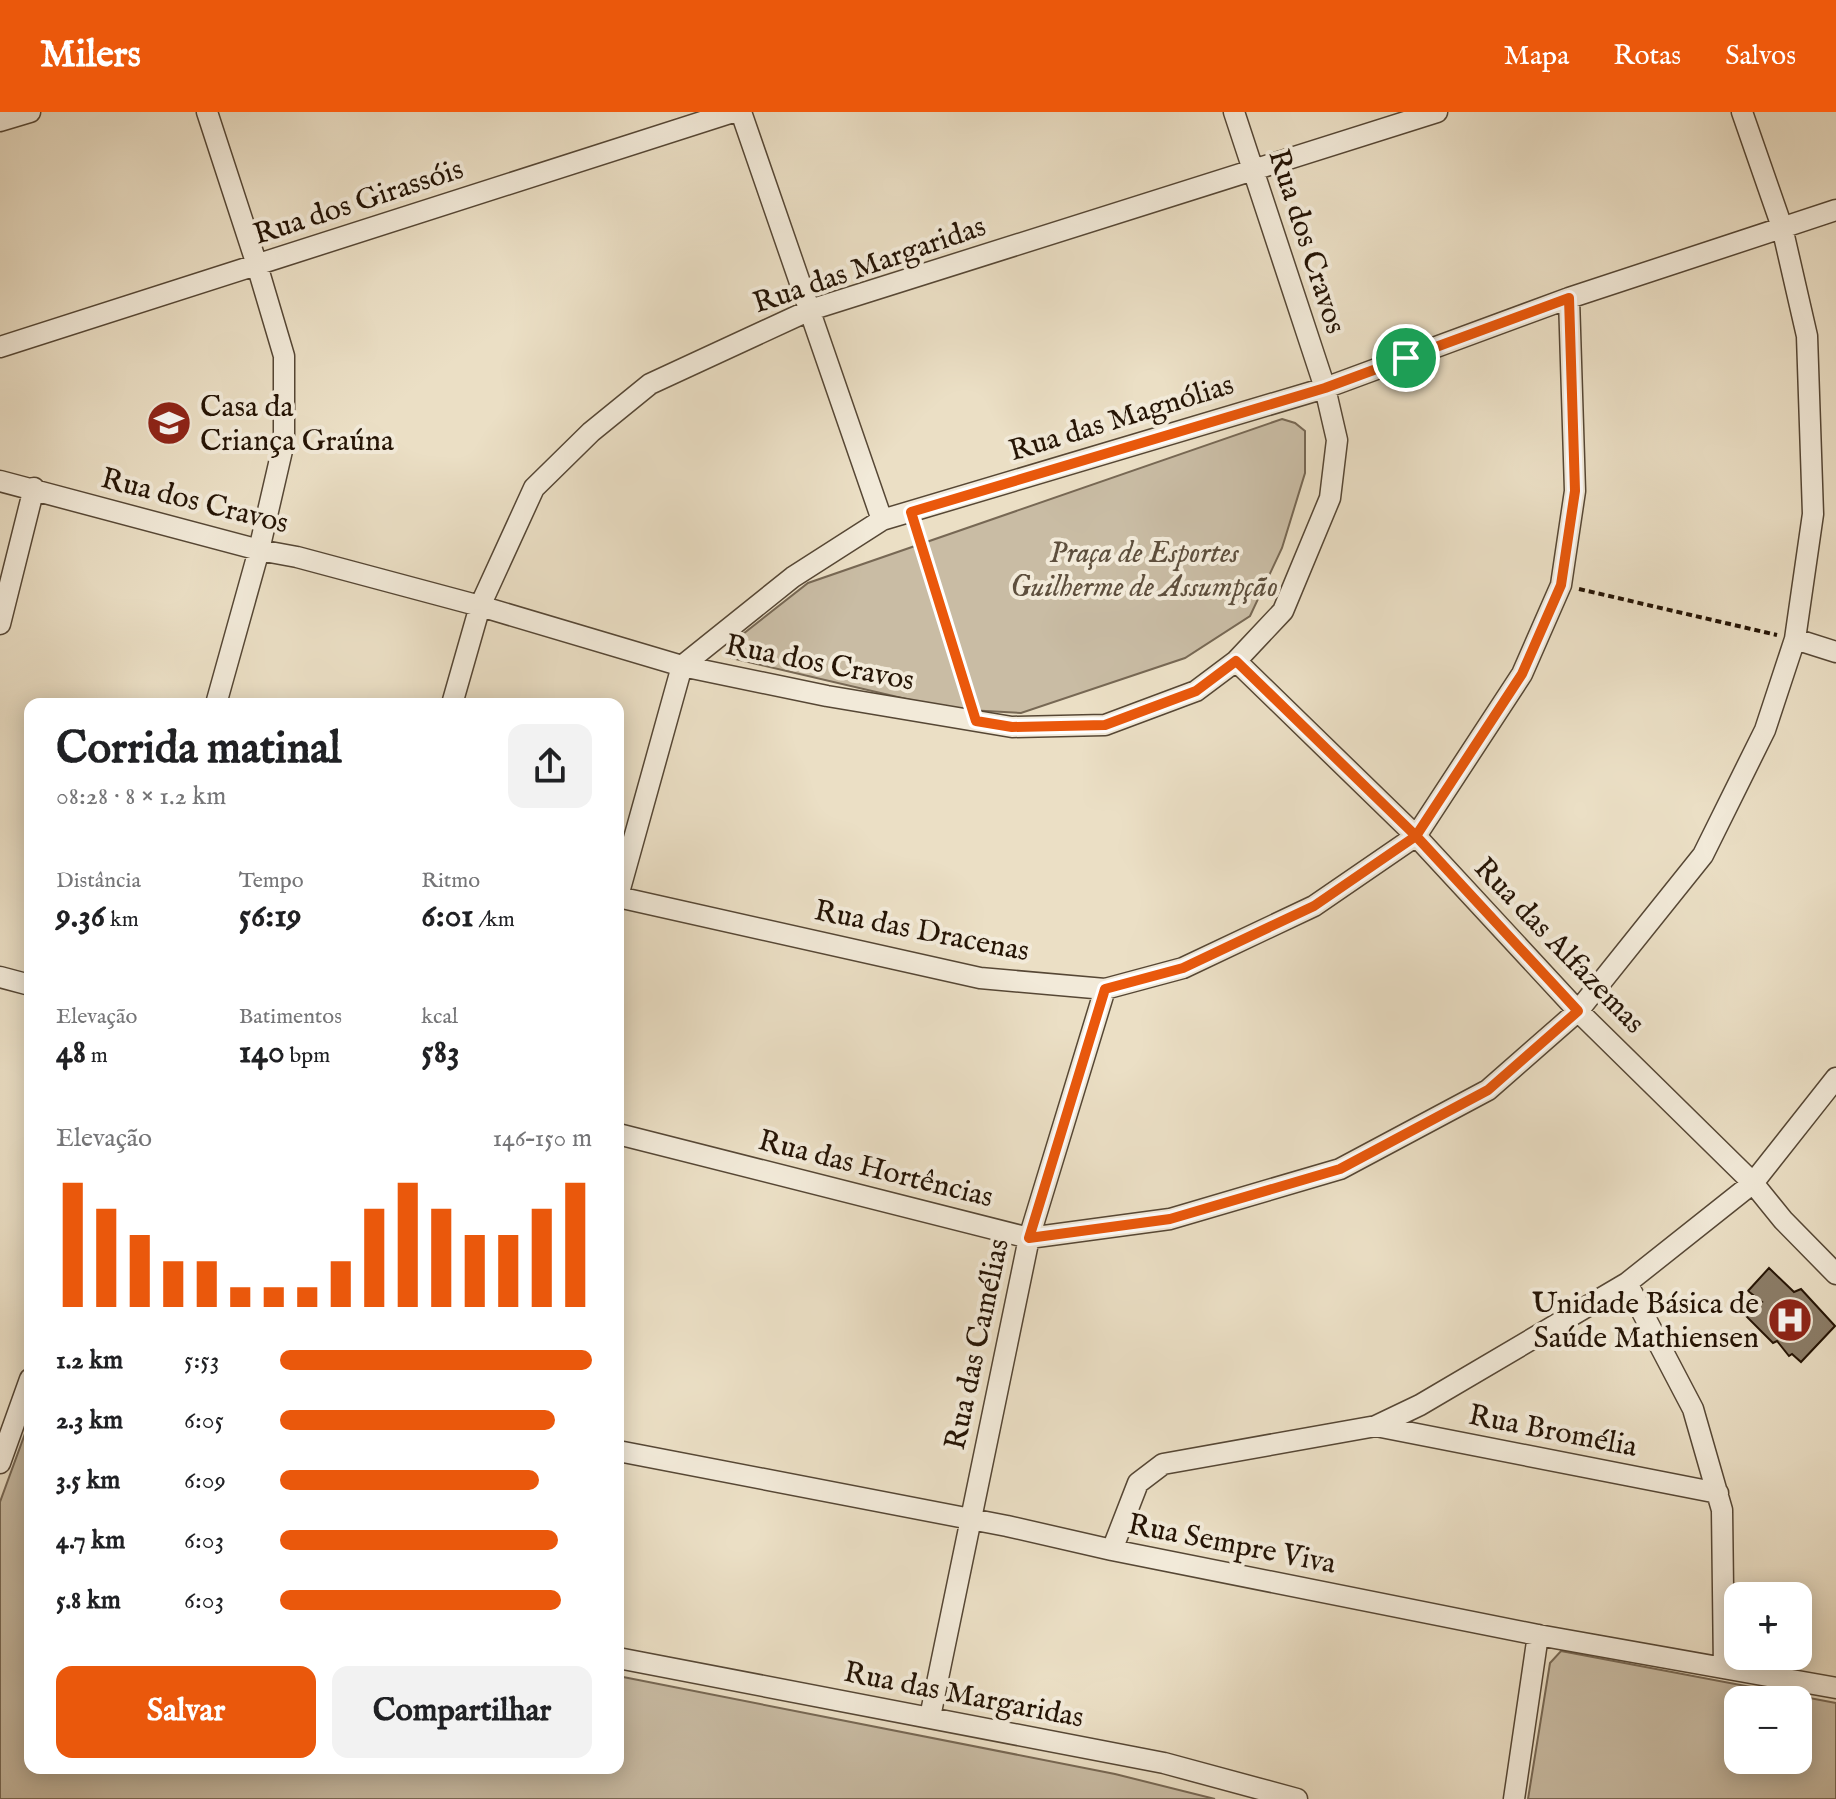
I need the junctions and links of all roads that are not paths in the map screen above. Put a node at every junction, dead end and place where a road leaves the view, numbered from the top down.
1 (30, 112) edge
2 (207, 112) edge
3 (733, 112) edge
4 (741, 112) edge
5 (1234, 112) edge
6 (1437, 112) edge
7 (1742, 112) edge
8 (0, 121) edge
9 (1253, 171) junction
10 (1836, 210) edge
11 (1782, 227) junction
12 (257, 265) junction
13 (1569, 298) junction
14 (810, 310) junction
15 (0, 347) edge
16 (1325, 388) junction
17 (0, 481) edge
18 (34, 488) junction
19 (882, 520) junction
20 (259, 550) junction
21 (480, 606) junction
22 (0, 624) edge
23 (1795, 639) junction
24 (1836, 652) edge
25 (1236, 661) junction
26 (682, 666) junction
27 (218, 698) edge
28 (454, 698) edge
29 (1416, 836) junction
30 (624, 874) edge
31 (624, 897) edge
32 (0, 977) edge
33 (24, 983) edge
34 (1105, 989) junction
35 (1578, 1011) junction
36 (1836, 1078) edge
37 (624, 1136) edge
38 (1753, 1183) junction
39 (1029, 1238) junction
40 (1836, 1274) edge
41 (1627, 1283) junction
42 (24, 1396) edge
43 (1376, 1426) junction
44 (624, 1452) edge
45 (0, 1463) edge
46 (1718, 1493) junction
47 (969, 1520) junction
48 (1112, 1550) junction
49 (1538, 1635) junction
50 (624, 1659) edge
51 (1724, 1668) joint
52 (1735, 1670) edge
53 (1836, 1688) edge
54 (930, 1717) junction
55 (1297, 1799) edge
56 (1514, 1799) edge

1 - 8 street
2 - 12 street
3 - 12 street, Rua dos Girassóis
4 - 14 street
5 - 9 street, Rua dos Cravos
6 - 9 street, Rua das Margaridas
7 - 11 street, Rua das Hortências
9 - 14 street, Rua das Margaridas
9 - 16 street, Rua dos Cravos
10 - 11 street, Rua das Magnólias
11 - 13 street, Rua das Magnólias
11 - 23 street, Rua das Hortências
12 - 15 street, Rua dos Girassóis
12 - 20 street
13 - 16 street, Rua das Magnólias
13 - 29 street, Rua das Dracenas
14 - 19 street
14 - 21 street, Rua das Margaridas
16 - 19 street, Rua das Magnólias
16 - 25 street, Rua dos Cravos
17 - 18 street, Rua dos Cravos
18 - 20 street, Rua dos Cravos
18 - 22 street
19 - 26 street, Rua das Magnólias
20 - 21 street, Rua dos Cravos
20 - 27 street
21 - 26 street, Rua dos Cravos
21 - 28 street, Rua das Margaridas
23 - 24 street
23 - 35 street, Rua das Hortências
25 - 26 street, Rua dos Cravos
25 - 29 street, Rua das Alfazemas
26 - 30 street
29 - 34 street, Rua das Dracenas
29 - 35 street, Rua das Alfazemas
31 - 34 street, Rua das Dracenas
32 - 33 street
34 - 39 street, Rua das Camélias
35 - 38 street, Rua das Alfazemas
35 - 39 street, Rua das Hortências
36 - 38 street
37 - 39 street, Rua das Hortências
38 - 40 street, Rua das Alfazemas
38 - 41 street
39 - 47 street, Rua das Camélias
41 - 43 street
41 - 46 street
42 - 45 street
43 - 46 street, Rua Bromélia
43 - 48 street
44 - 47 street, Rua Sempre Viva
46 - 51 street
47 - 48 street, Rua Sempre Viva
47 - 54 street, Rua das Camélias
48 - 49 street, Rua Sempre Viva
49 - 51 street, Rua Sempre Viva
49 - 56 street
50 - 54 street, Rua das Margaridas
52 - 53 street, Rua Sempre Viva
54 - 55 street, Rua das Margaridas

